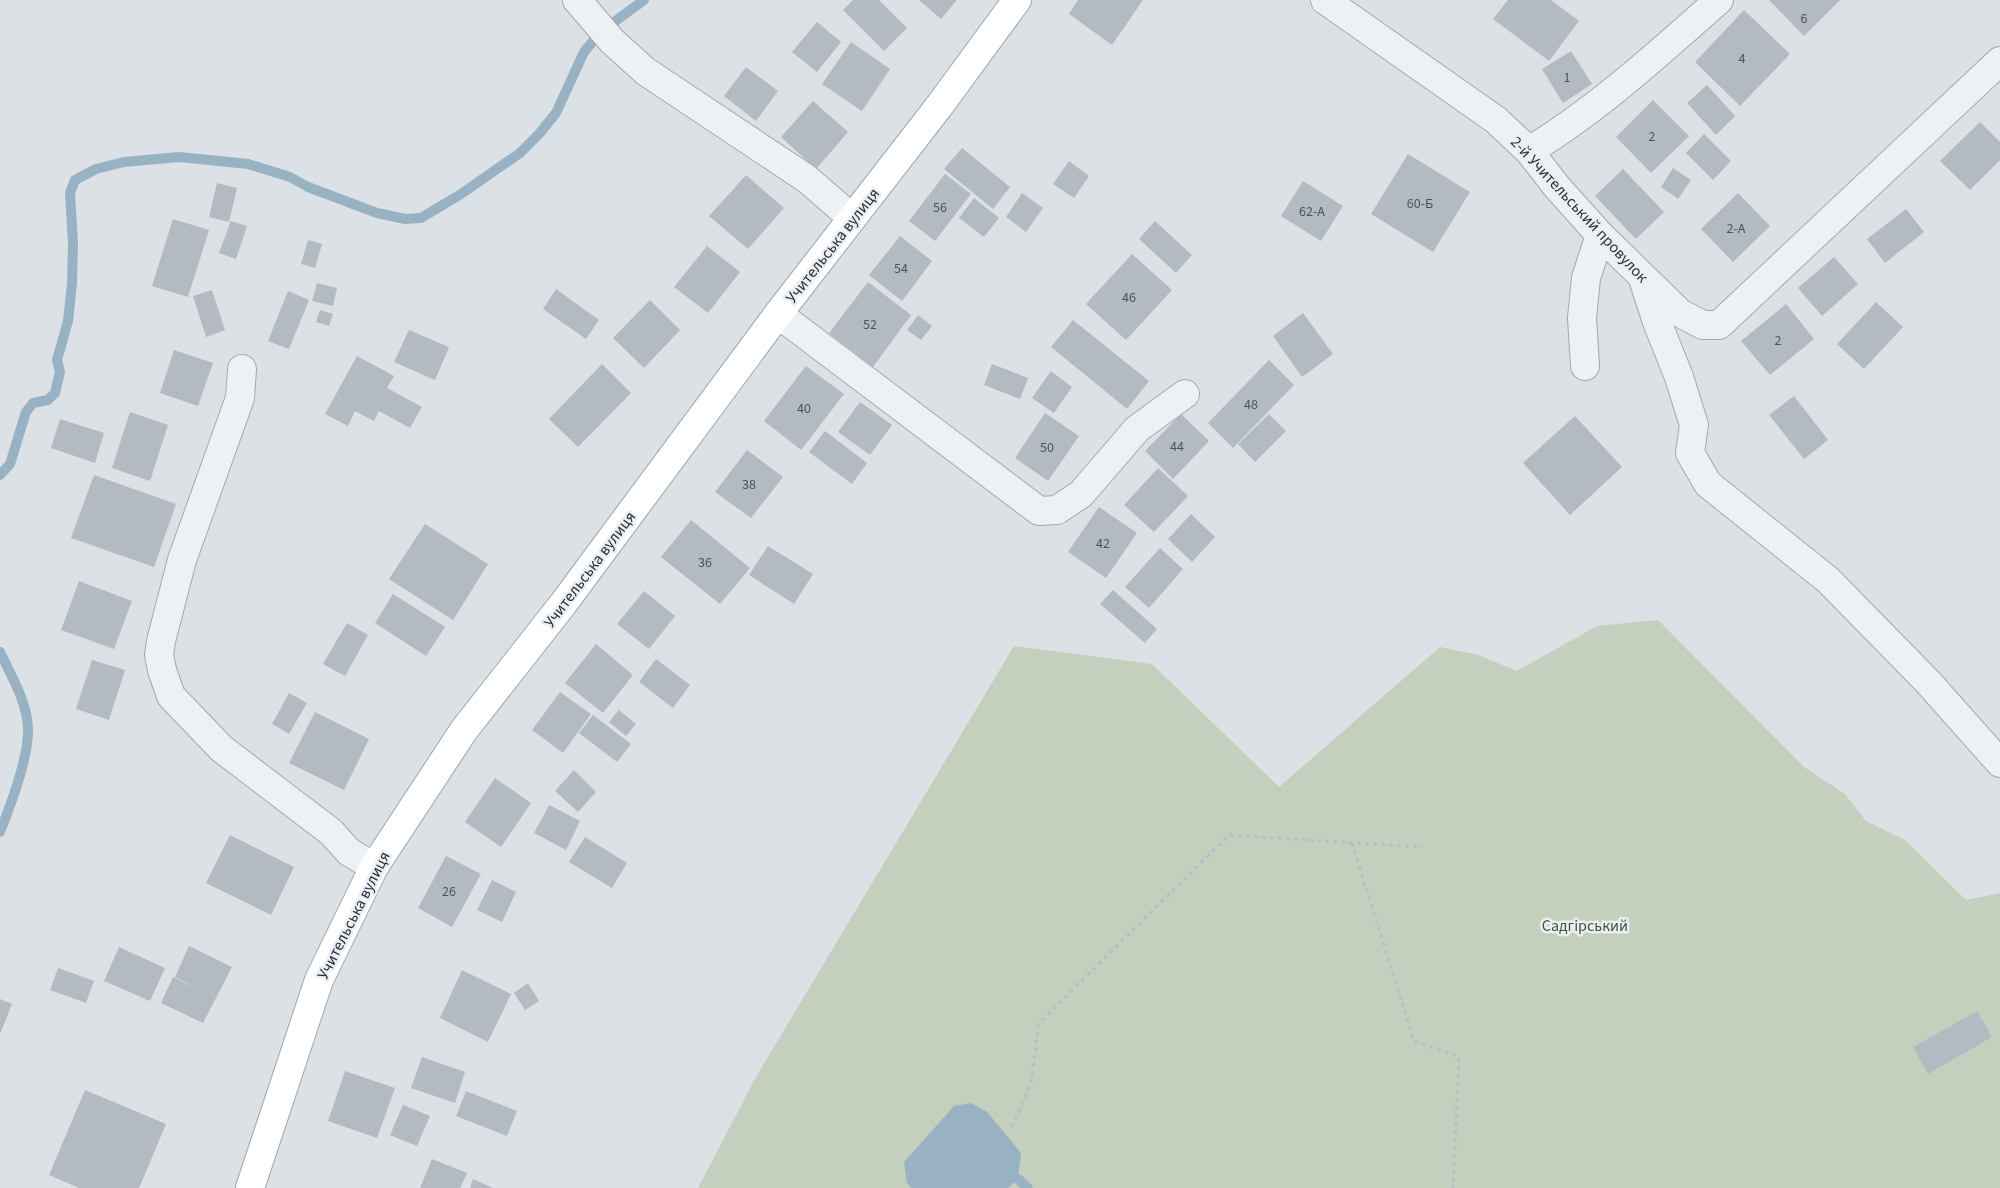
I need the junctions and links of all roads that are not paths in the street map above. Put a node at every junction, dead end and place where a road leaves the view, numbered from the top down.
1 (577, 0) edge
2 (1017, 0) edge
3 (1325, 0) edge
4 (1718, 0) edge
5 (2000, 61) edge
6 (1529, 151) junction
7 (852, 218) junction
8 (1600, 235) junction
9 (1643, 278) junction
10 (778, 314) junction
11 (1585, 366) dead end
12 (242, 369) dead end
13 (1185, 394) dead end
14 (2000, 763) edge
15 (374, 867) junction
16 (250, 1188) edge

1 - 7 street
2 - 7 main road, Учительська вулиця
3 - 6 street, 2-й Учительський провулок
4 - 6 street
5 - 9 street, 2-й Учительський провулок
6 - 8 street, 2-й Учительський провулок
7 - 10 main road, Учительська вулиця
8 - 9 street, 2-й Учительський провулок
8 - 11 street
9 - 14 street
10 - 13 street
10 - 15 main road, Учительська вулиця
12 - 15 street
15 - 16 main road, Учительська вулиця

